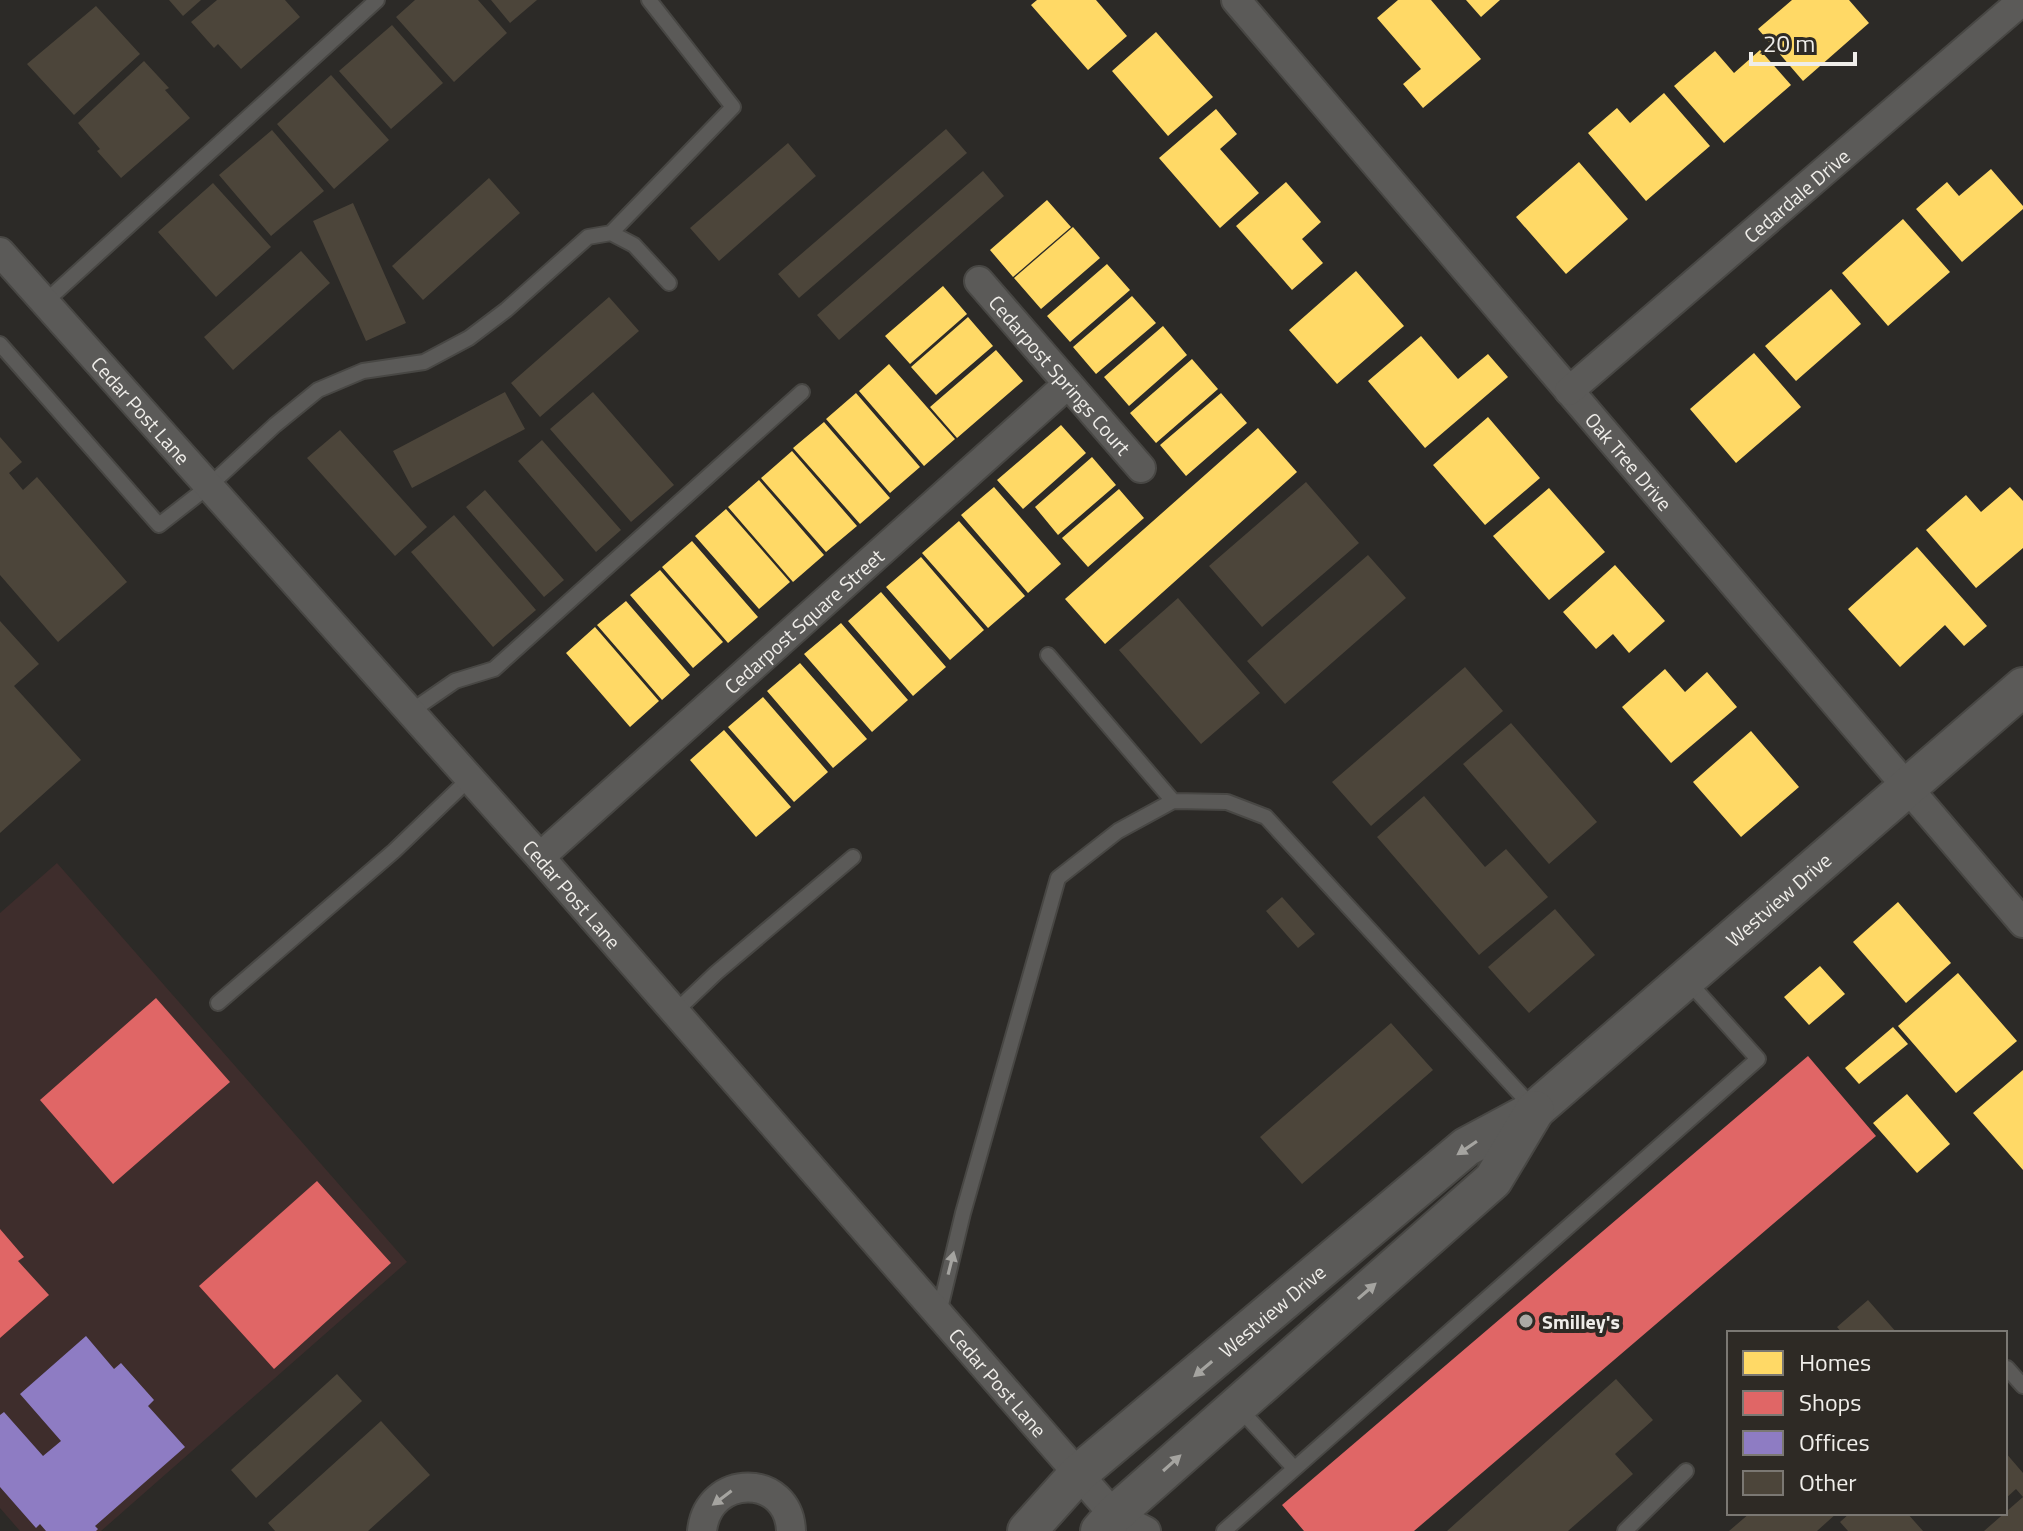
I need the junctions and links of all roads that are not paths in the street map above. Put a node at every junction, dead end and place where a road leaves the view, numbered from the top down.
1 (377, 0) edge
2 (649, 0) edge
3 (2023, 0) edge
4 (1244, 3) edge
5 (611, 233) junction
6 (0, 252) edge
7 (979, 281) dead end
8 (669, 283) dead end
9 (45, 302) junction
10 (0, 344) edge
11 (1068, 384) junction
12 (1569, 391) junction
13 (802, 392) dead end
14 (1141, 468) dead end
15 (209, 486) junction
16 (1048, 655) dead end
17 (2023, 687) edge
18 (410, 712) junction
19 (469, 779) junction
20 (1907, 788) junction
21 (1173, 801) junction
22 (540, 857) junction
23 (853, 857) dead end
24 (2023, 923) edge
25 (1686, 979) junction
26 (218, 1003) dead end
27 (675, 1012) junction
28 (1535, 1110) junction
29 (939, 1314) junction
30 (2007, 1368) dead end
31 (2023, 1386) edge
32 (1237, 1405) junction
33 (1294, 1468) junction
34 (1686, 1471) dead end
35 (1078, 1474) junction
36 (1120, 1526) edge
37 (702, 1531) edge
38 (791, 1531) edge
39 (1027, 1531) edge
40 (1224, 1531) edge
41 (1625, 1531) edge

1 - 9 lane
2 - 5 lane
3 - 12 street, Cedardale Drive
4 - 12 street, Oak Tree Drive
5 - 8 lane
5 - 15 lane
6 - 9 street, Cedar Post Lane
7 - 11 street, Cedarpost Springs Court
9 - 15 street, Cedar Post Lane
10 - 15 lane
11 - 14 street, Cedarpost Springs Court
11 - 22 street, Cedarpost Square Street
12 - 20 street, Oak Tree Drive
13 - 18 lane
15 - 18 street, Cedar Post Lane
16 - 21 lane
17 - 20 main road, Westview Drive
18 - 19 street, Cedar Post Lane
19 - 22 street, Cedar Post Lane
19 - 26 lane
20 - 24 street, Oak Tree Drive
20 - 25 main road, Westview Drive
21 - 28 lane
29 -> 21 lane
22 - 27 street, Cedar Post Lane
23 - 27 lane
25 - 28 main road, Westview Drive
25 - 33 lane
27 - 29 street, Cedar Post Lane
32 -> 28 main road, Westview Drive
28 -> 35 main road, Westview Drive
29 - 35 street, Cedar Post Lane
30 - 31 lane
32 - 33 lane
36 -> 32 main road, Westview Drive
33 - 40 lane
34 - 41 lane
35 - 36 street, Cedar Post Lane
35 - 39 main road, Westview Drive
38 -> 37 street

